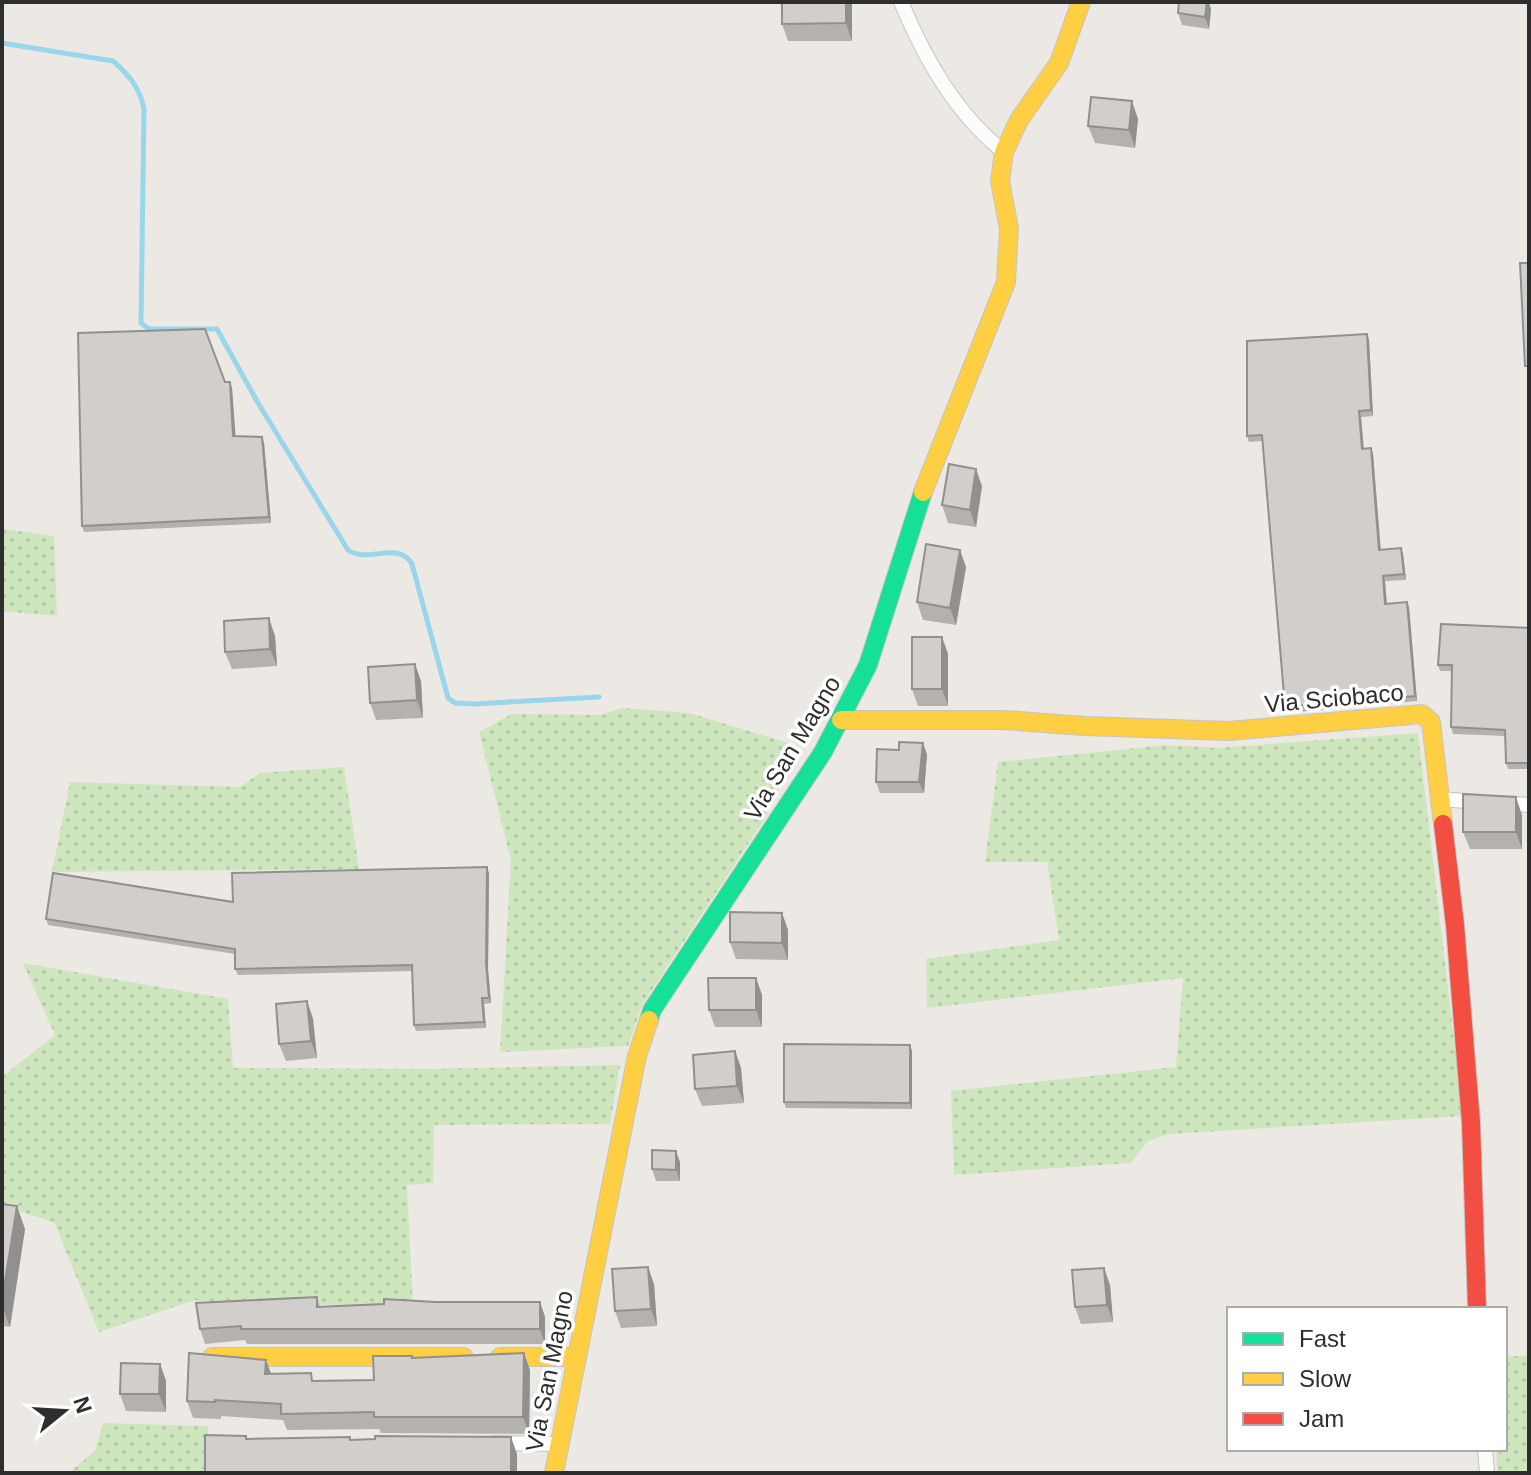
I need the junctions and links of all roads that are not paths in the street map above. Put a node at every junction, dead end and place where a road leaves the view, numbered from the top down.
1 (901, 2) edge
2 (1081, 2) edge
3 (1004, 152) junction
4 (841, 720) junction
5 (1440, 799) junction
6 (1529, 805) edge
7 (1477, 1307) edge
8 (204, 1357) edge
9 (576, 1357) junction
10 (479, 1443) edge
11 (559, 1444) junction
12 (1485, 1451) edge
13 (554, 1473) edge
14 (1487, 1473) edge

1 - 3 street
2 - 3 street, Via San Magno
3 - 4 street, Via San Magno
4 - 5 street, Via Sciobaco
4 - 9 street, Via San Magno
5 - 6 street
5 - 7 street, Via Sciobaco
8 - 9 street
9 - 11 street, Via San Magno
10 - 11 street
11 - 13 street, Via San Magno
12 - 14 street

